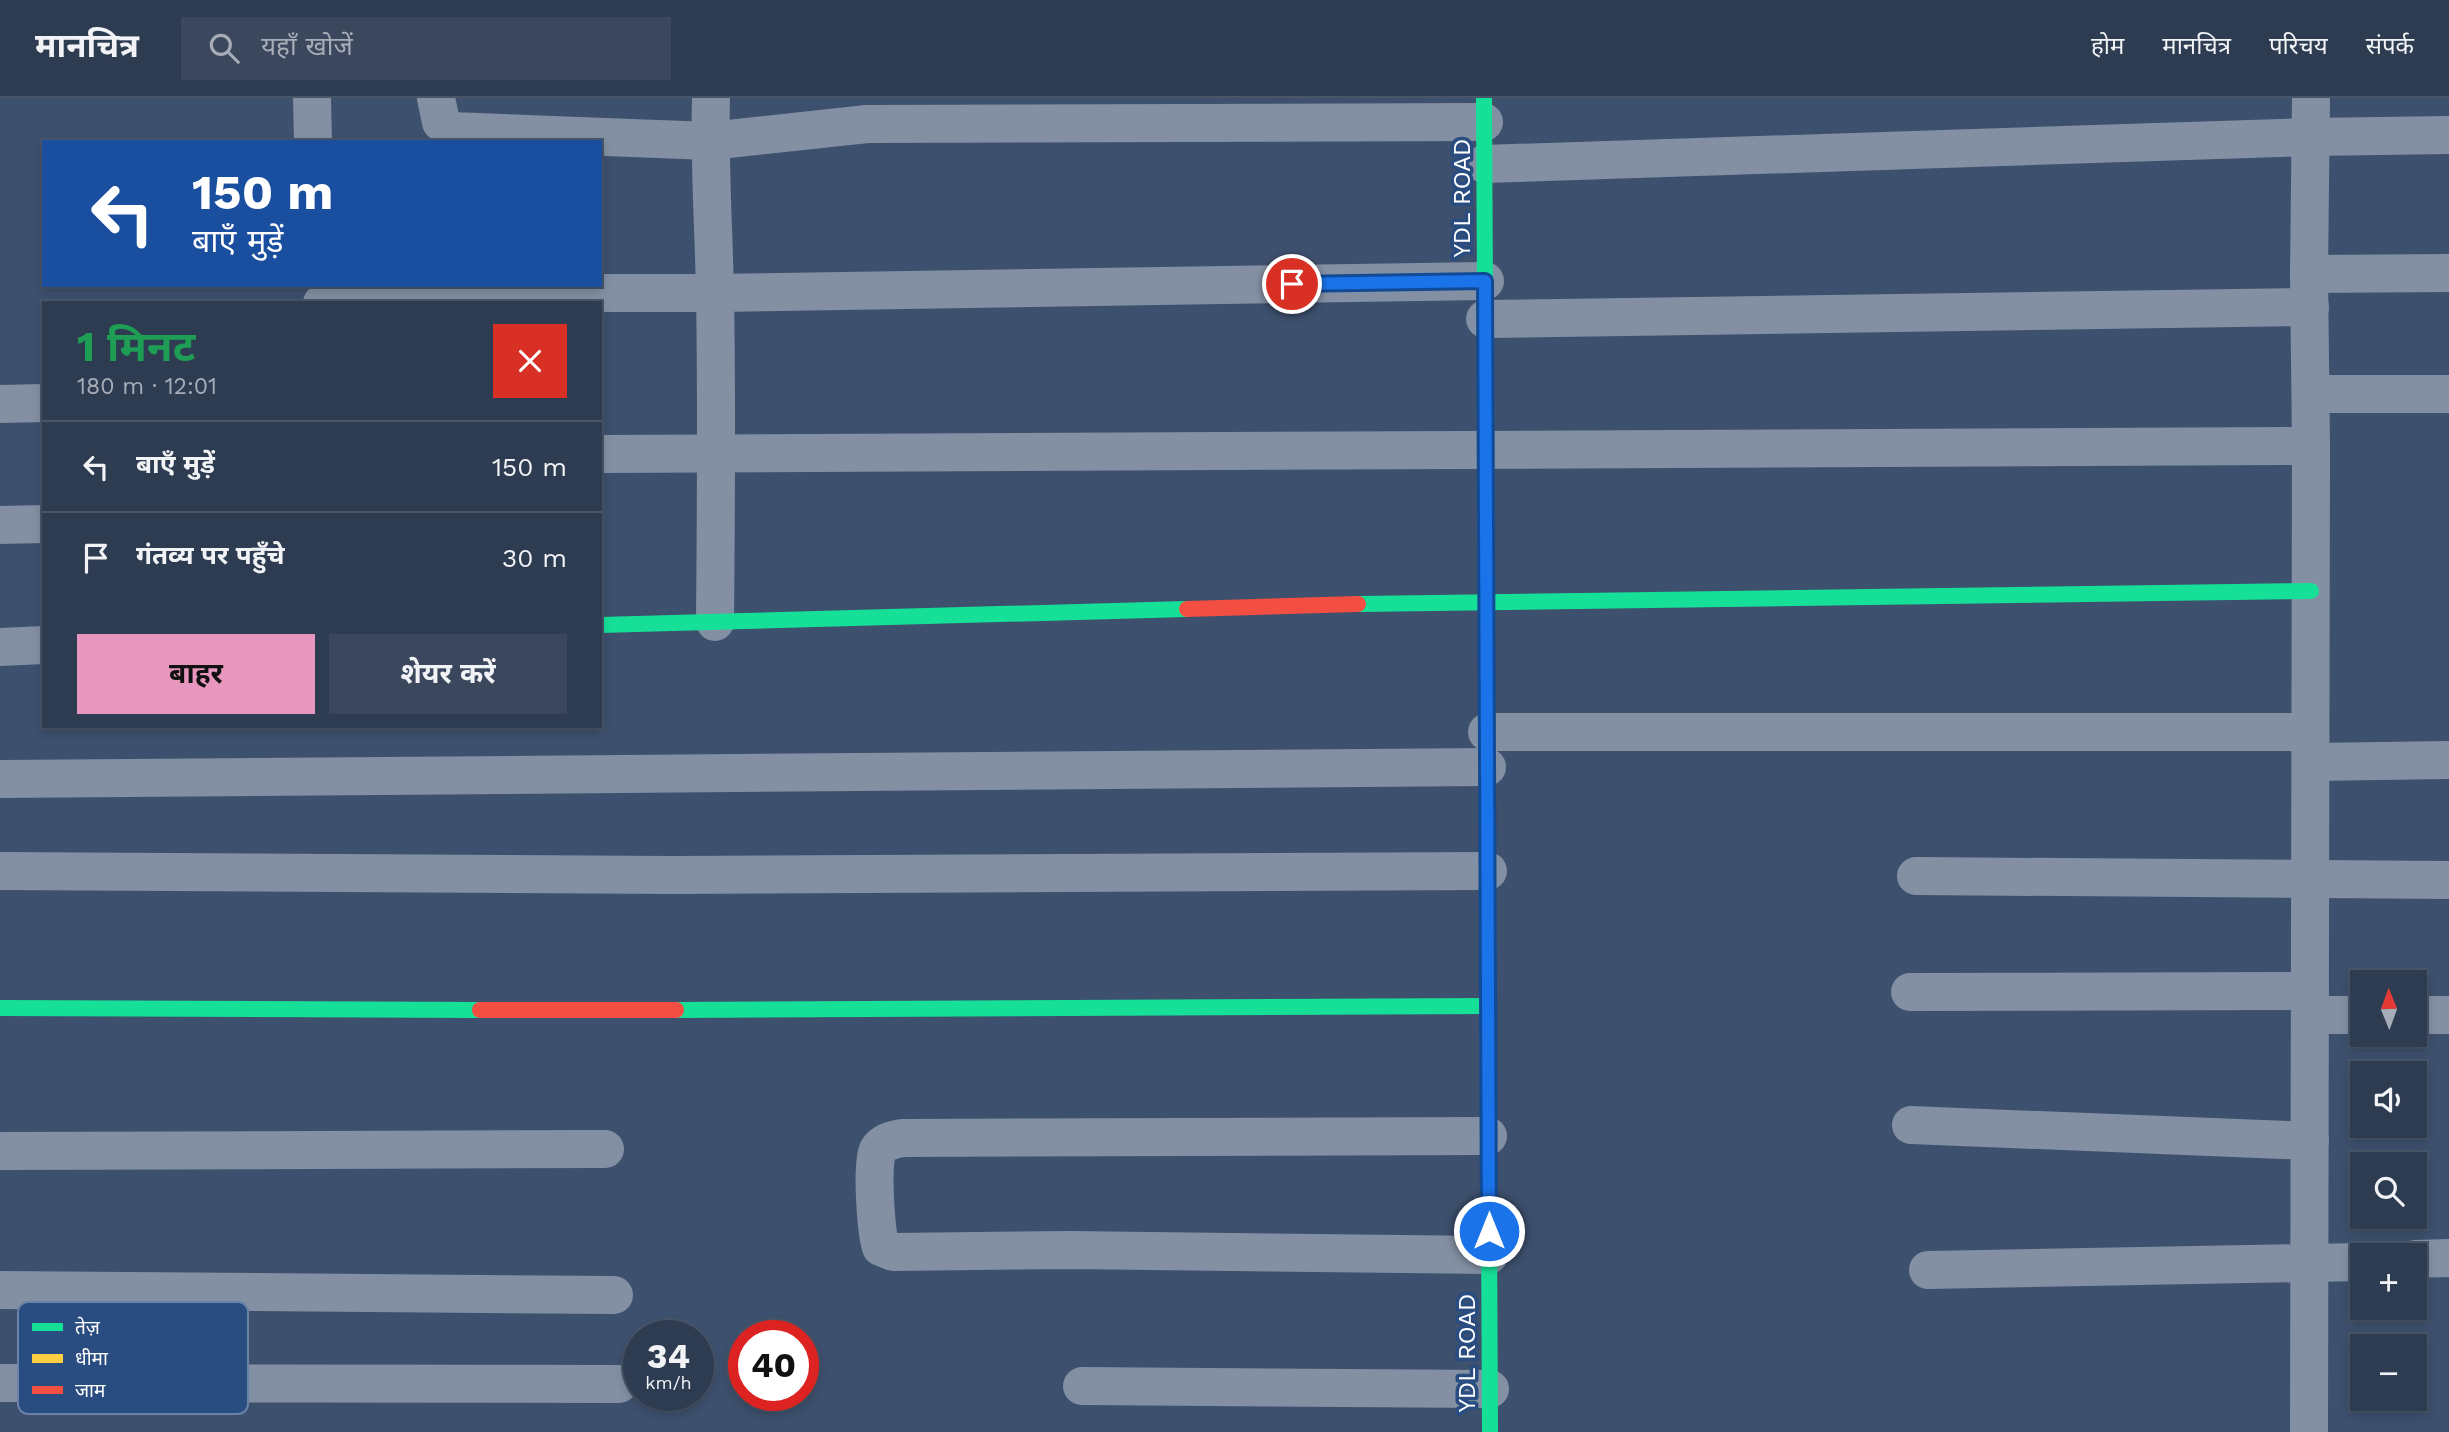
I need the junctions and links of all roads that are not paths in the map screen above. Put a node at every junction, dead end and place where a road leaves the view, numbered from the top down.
1 (313, 98) edge
2 (436, 98) edge
3 (711, 98) edge
4 (2311, 98) edge
5 (1484, 110) edge
6 (867, 111) edge
7 (1014, 111) edge
8 (2449, 135) edge
9 (2311, 137) junction
10 (313, 140) edge
11 (710, 141) junction
12 (1484, 164) junction
13 (2449, 273) edge
14 (1485, 281) junction
15 (2309, 290) junction
16 (715, 293) junction
17 (325, 301) edge
18 (1485, 319) junction
19 (2311, 394) junction
20 (2449, 394) edge
21 (0, 404) edge
22 (42, 404) edge
23 (2311, 446) junction
24 (1486, 451) junction
25 (716, 453) junction
26 (602, 454) edge
27 (42, 524) edge
28 (0, 525) edge
29 (2311, 591) junction
30 (1486, 601) junction
31 (715, 622) junction
32 (602, 625) edge
33 (42, 645) edge
34 (0, 647) edge
35 (2310, 747) junction
36 (1487, 750) junction
37 (2449, 761) edge
38 (0, 779) edge
39 (0, 871) edge
40 (1488, 871) junction
41 (1916, 876) dead end
42 (2311, 879) junction
43 (2449, 880) edge
44 (1910, 992) dead end
45 (2310, 1003) junction
46 (1489, 1006) junction
47 (0, 1008) edge
48 (2350, 1012) edge
49 (2427, 1015) edge
50 (2449, 1015) edge
51 (1912, 1125) dead end
52 (1488, 1136) junction
53 (2310, 1141) junction
54 (604, 1149) dead end
55 (0, 1151) edge
56 (1489, 1255) junction
57 (2449, 1258) edge
58 (2427, 1259) edge
59 (2350, 1262) edge
60 (2309, 1264) junction
61 (1928, 1270) dead end
62 (0, 1290) edge
63 (614, 1295) dead end
64 (0, 1383) edge
65 (18, 1383) edge
66 (248, 1383) edge
67 (619, 1384) dead end
68 (1082, 1386) dead end
69 (1490, 1389) junction
70 (1490, 1432) edge
71 (2309, 1432) edge

1 - 10 street
2 - 11 street
3 - 11 street
4 - 9 street
5 - 7 street
5 - 12 street, YDL ROAD
6 - 7 street
6 - 11 street
8 - 9 street
9 - 12 street
9 - 15 street
11 - 16 street
12 - 14 street, YDL ROAD
13 - 15 street
14 - 16 street
14 - 18 street, YDL ROAD
15 - 18 street
15 - 19 street
16 - 17 street
16 - 25 street
18 - 24 street, YDL ROAD
19 - 20 street
19 - 23 street
21 - 22 street
23 - 24 street
23 - 29 street
24 - 25 street
24 - 30 street, YDL ROAD
25 - 26 street
25 - 31 street
27 - 28 street
29 - 30 street
29 - 35 street
30 - 31 street
30 - 36 street, YDL ROAD
31 - 32 street
33 - 34 street
35 - 36 street
35 - 37 street
35 - 42 street
36 - 38 street
36 - 40 street, YDL ROAD
39 - 40 street
40 - 46 street, YDL ROAD
41 - 42 street
42 - 43 street
42 - 45 street
44 - 45 street
45 - 48 street
45 - 53 street
46 - 47 street
46 - 52 street, YDL ROAD
49 - 50 street
51 - 53 street
52 - 56 street, YDL ROAD
52 - 56 street
53 - 60 street
54 - 55 street
56 - 69 street, YDL ROAD
57 - 58 street
59 - 60 street
60 - 61 street
60 - 71 street
62 - 63 street
64 - 65 street
66 - 67 street
68 - 69 street
69 - 70 street, YDL ROAD

